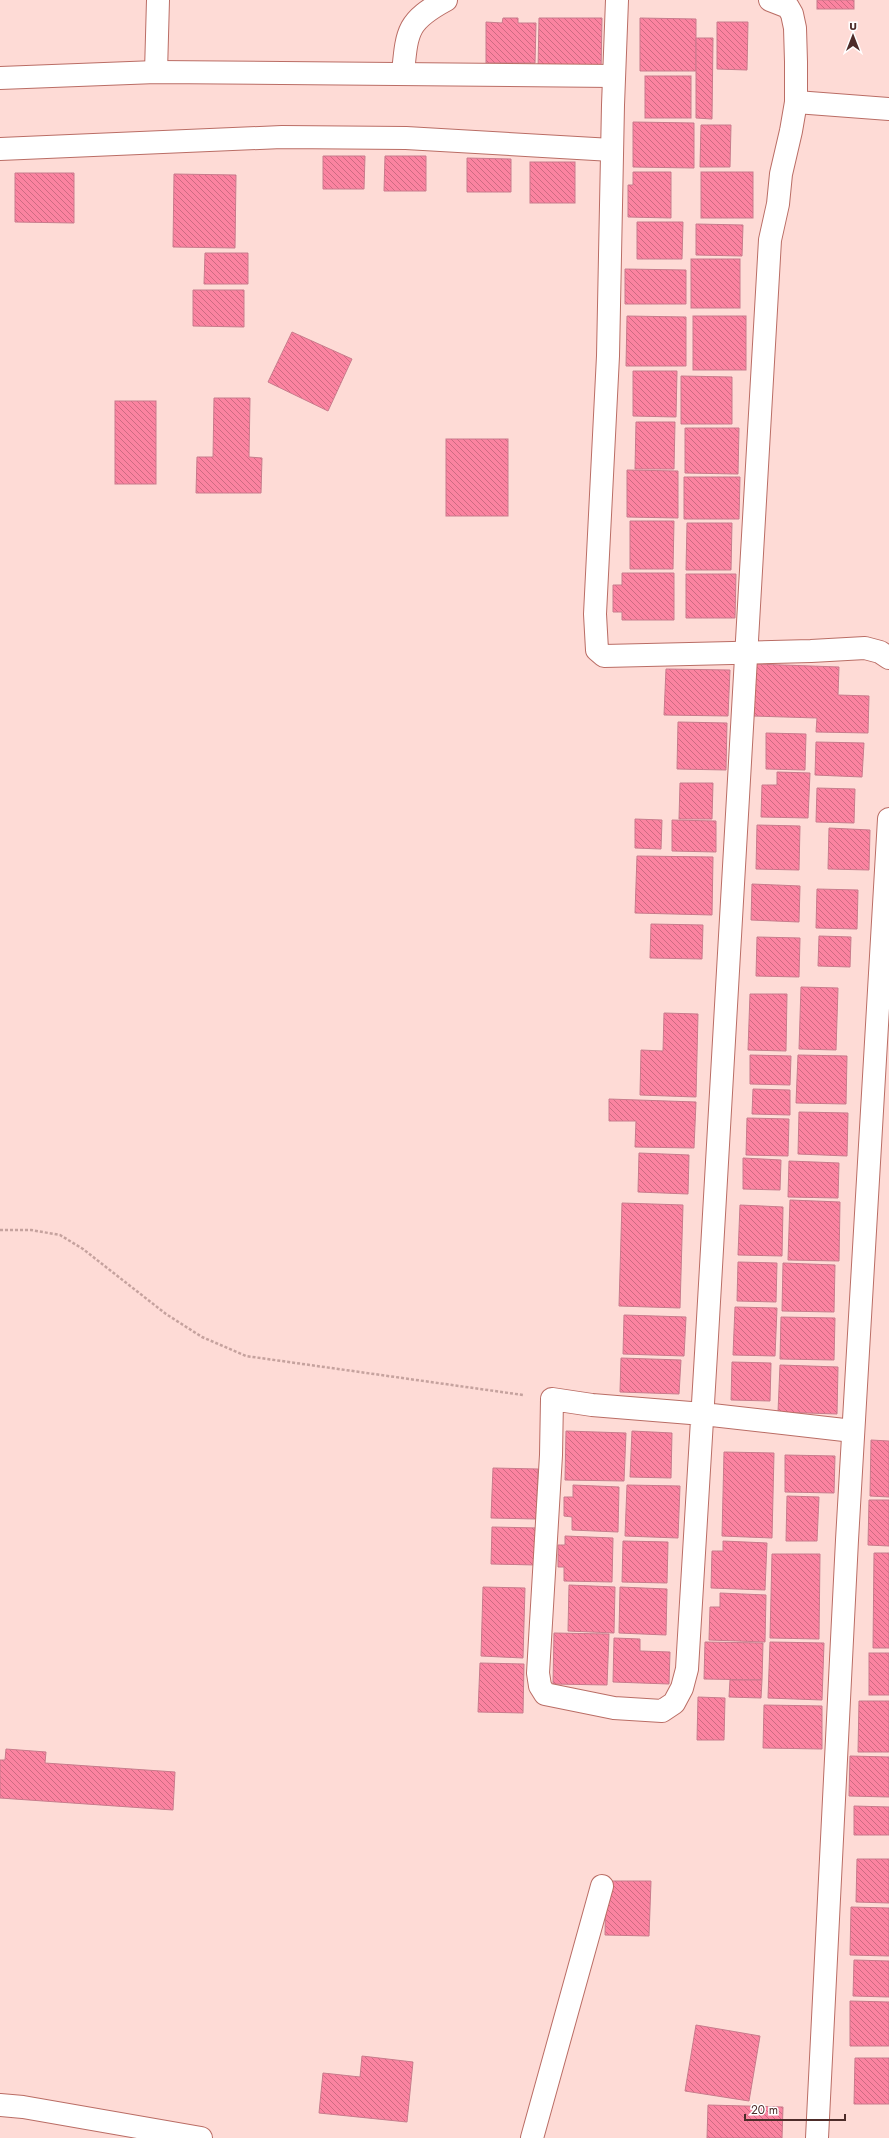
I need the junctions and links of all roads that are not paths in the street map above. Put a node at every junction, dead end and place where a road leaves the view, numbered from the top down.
1 (158, 0) edge
2 (446, 0) edge
3 (617, 0) edge
4 (770, 0) edge
5 (156, 72) junction
6 (403, 73) junction
7 (614, 76) junction
8 (0, 78) edge
9 (796, 102) junction
10 (889, 109) edge
11 (0, 149) edge
12 (612, 150) junction
13 (744, 652) junction
14 (889, 658) edge
15 (889, 819) edge
16 (703, 1414) junction
17 (853, 1431) junction
18 (602, 1886) dead end
19 (0, 2104) edge
20 (201, 2138) edge
21 (532, 2138) edge
22 (817, 2138) edge

1 - 5 street
2 - 6 street
3 - 7 street
4 - 9 street
5 - 6 street
5 - 8 street
6 - 7 street
7 - 12 street
9 - 10 street
9 - 13 street
11 - 12 street
12 - 13 street
13 - 14 street
13 - 16 street
15 - 17 street
16 - 16 street
16 - 17 street
17 - 22 street
18 - 21 street
19 - 20 street

